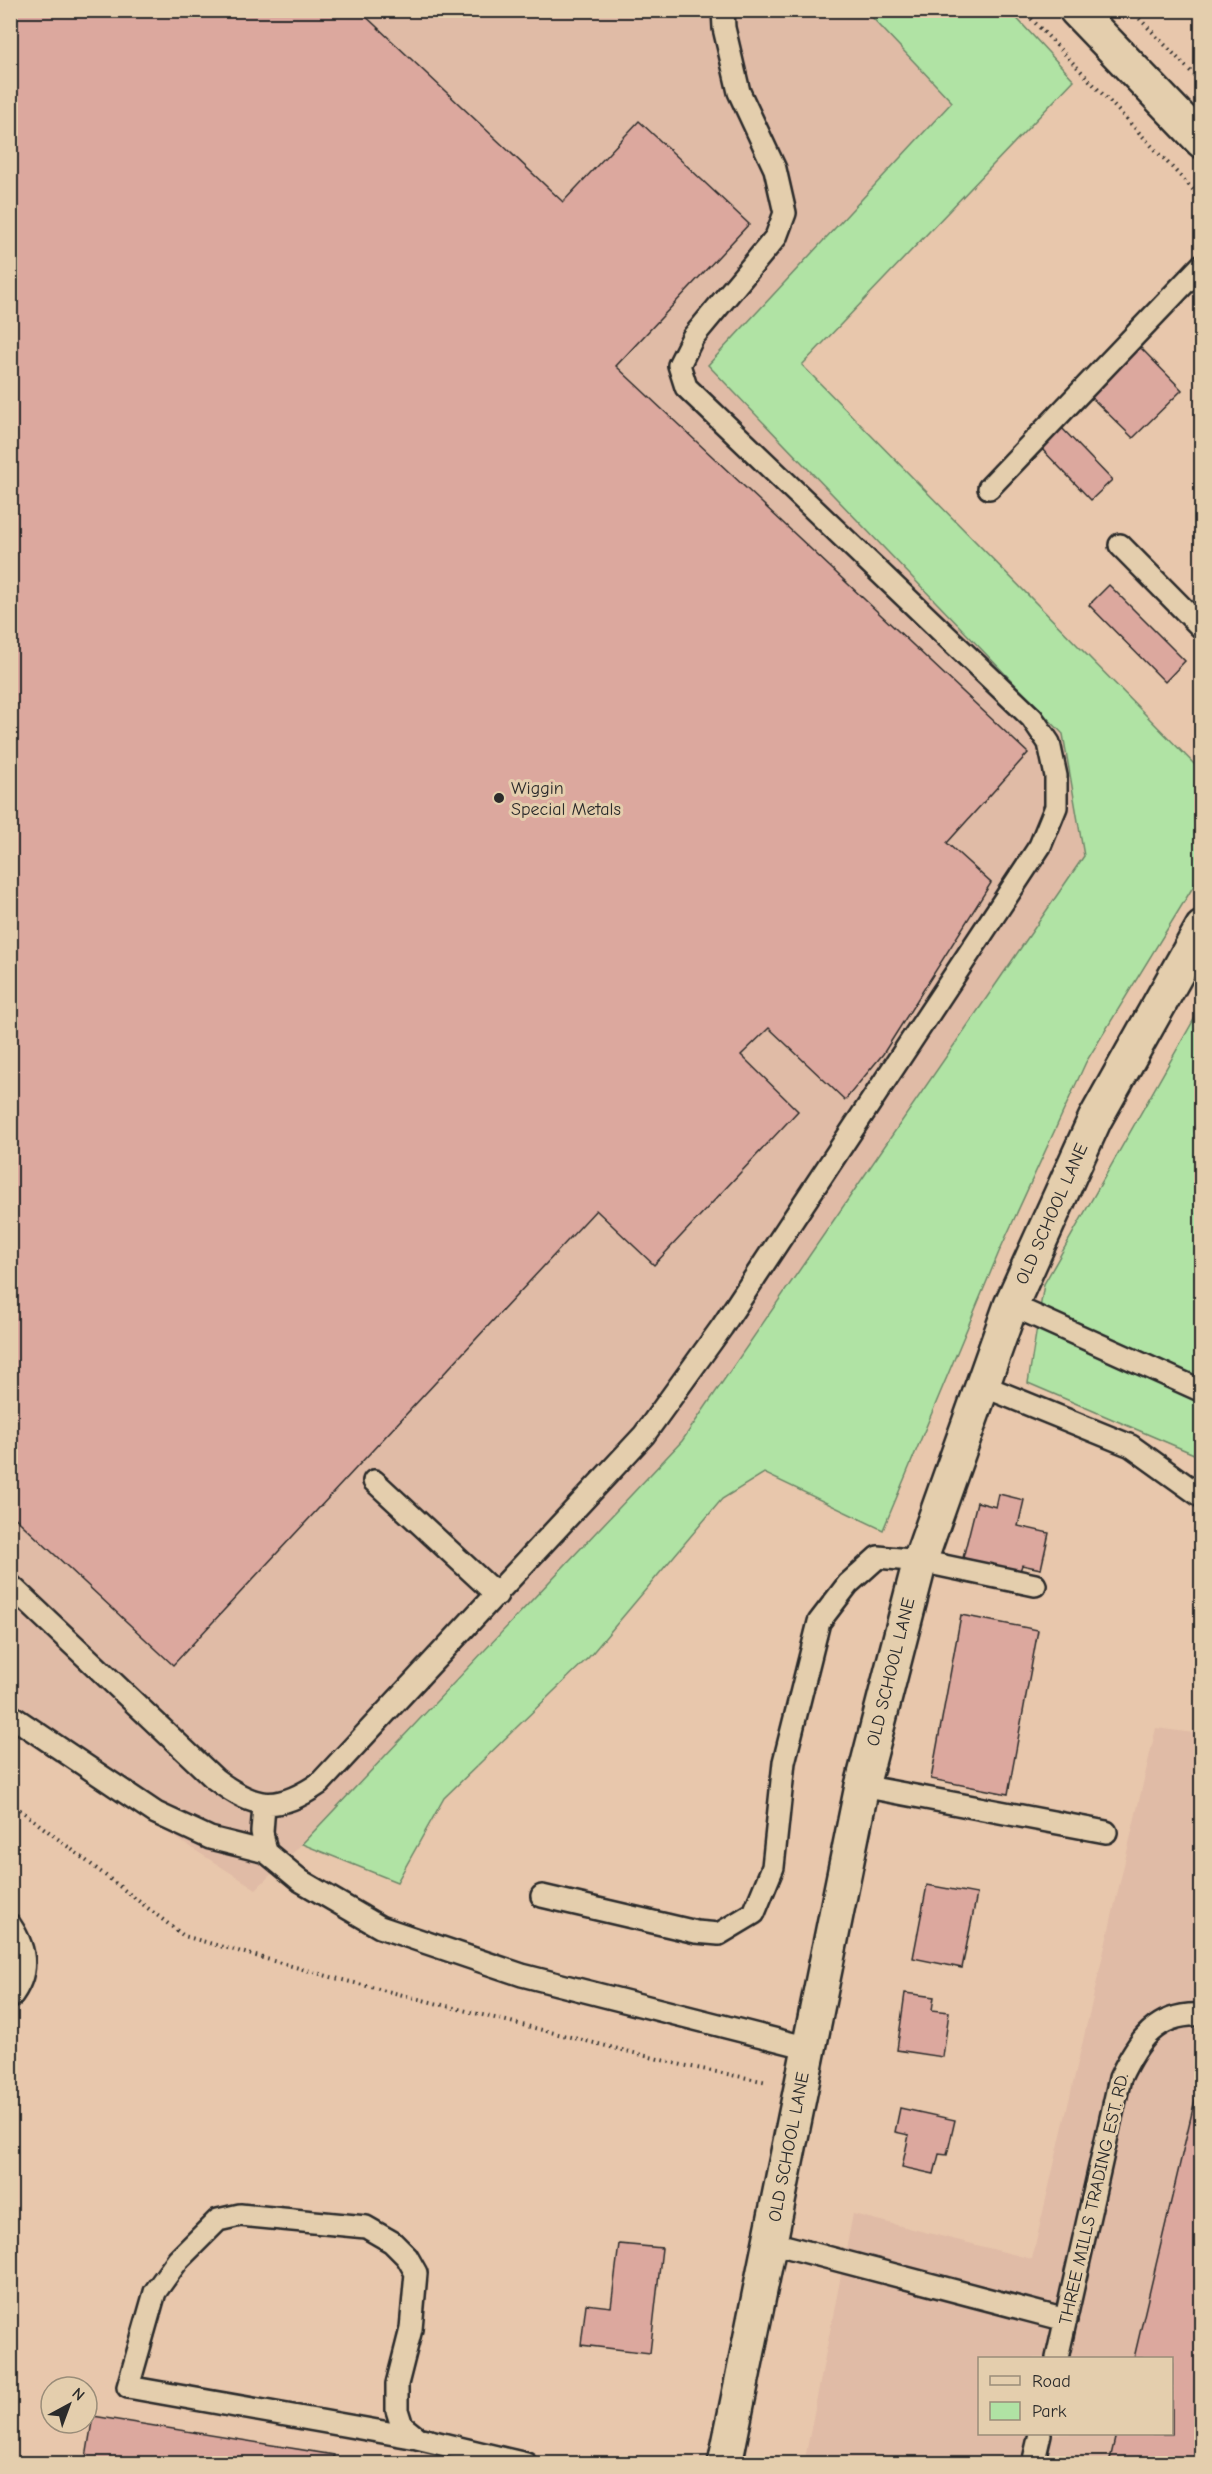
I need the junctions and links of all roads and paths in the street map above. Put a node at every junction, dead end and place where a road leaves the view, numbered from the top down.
1 (723, 10) edge
2 (1023, 10) edge
3 (1076, 10) edge
4 (1131, 10) edge
5 (1202, 82) edge
6 (1202, 141) edge
7 (1202, 199) edge
8 (1202, 265) edge
9 (989, 488) dead end
10 (1120, 545) dead end
11 (1202, 628) edge
12 (1202, 928) edge
13 (1011, 1305) junction
14 (981, 1385) junction
15 (1202, 1391) edge
16 (374, 1481) dead end
17 (1202, 1497) edge
18 (920, 1561) junction
19 (10, 1585) edge
20 (1035, 1585) dead end
21 (497, 1595) junction
22 (10, 1716) edge
23 (862, 1786) junction
24 (10, 1802) edge
25 (264, 1805) junction
26 (1106, 1832) dead end
27 (266, 1852) junction
28 (542, 1896) dead end
29 (10, 1925) edge
30 (10, 1998) edge
31 (1202, 2015) edge
32 (809, 2048) junction
33 (801, 2088) junction
34 (770, 2242) junction
35 (1066, 2320) junction
36 (1057, 2357) edge
37 (1040, 2435) edge
38 (417, 2438) junction
39 (526, 2463) edge
40 (725, 2463) edge
41 (1033, 2463) edge

1 - 21 lane
2 - 7 path
3 - 6 street
4 - 5 path
8 - 9 lane
10 - 11 lane
12 - 13 street, OLD SCHOOL LANE
13 - 14 street, OLD SCHOOL LANE
13 - 15 lane
14 - 17 lane
14 - 18 street, OLD SCHOOL LANE
16 - 21 lane
18 - 20 lane
18 - 23 street, OLD SCHOOL LANE
18 - 28 lane
19 - 25 lane
21 - 25 lane
22 - 27 lane
23 - 26 lane
23 - 32 street, OLD SCHOOL LANE
24 - 33 path
25 - 27 lane
27 - 32 lane
29 - 30 lane
31 - 35 lane, THREE MILLS TRADING EST. RD.
32 - 33 street, OLD SCHOOL LANE
33 - 34 street, OLD SCHOOL LANE
34 - 35 lane
34 - 40 street, OLD SCHOOL LANE
35 - 36 lane, THREE MILLS TRADING EST. RD.
37 - 41 lane
38 - 38 lane
38 - 39 lane

